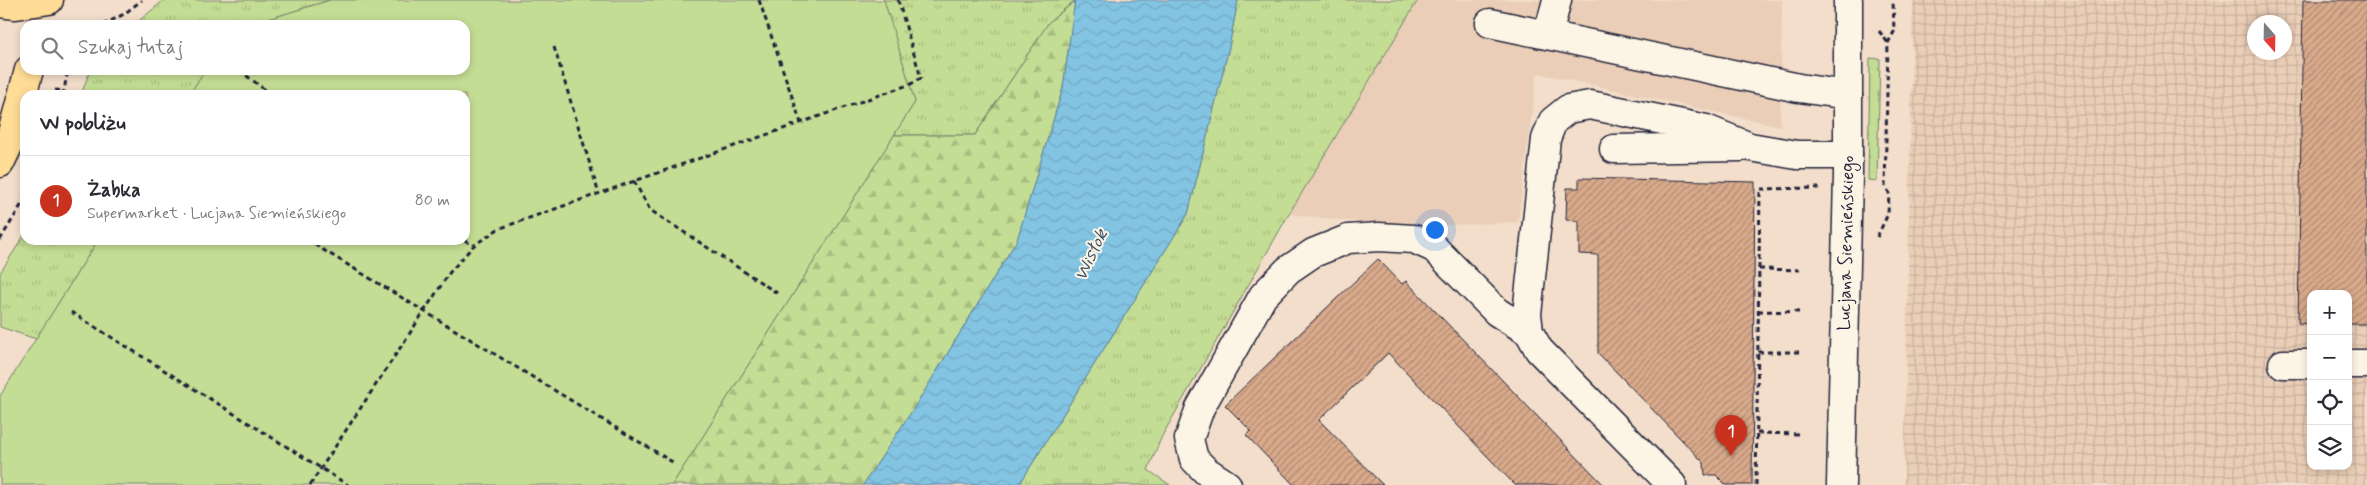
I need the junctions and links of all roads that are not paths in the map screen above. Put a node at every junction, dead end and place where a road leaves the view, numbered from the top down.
1 (48, 0) edge
2 (1557, 0) edge
3 (1848, 0) edge
4 (0, 3) edge
5 (42, 20) edge
6 (1490, 23) dead end
7 (1548, 35) junction
8 (28, 75) edge
9 (24, 90) edge
10 (1848, 95) junction
11 (20, 103) edge
12 (1750, 147) junction
13 (1614, 149) dead end
14 (1848, 155) junction
15 (0, 163) edge
16 (1529, 332) junction
17 (2283, 364) dead end
18 (2307, 364) edge
19 (2352, 364) edge
20 (2367, 364) edge
21 (1227, 485) edge
22 (1672, 485) edge
23 (1841, 485) edge

1 - 4 main road
1 - 5 main road
2 - 7 street
3 - 10 street, Lucjana Siemieńskiego
6 - 7 street
7 - 10 street
8 - 9 main road
10 - 14 street, Lucjana Siemieńskiego
11 - 15 main road
12 - 13 street
12 - 14 street
12 - 16 street
14 - 23 street, Lucjana Siemieńskiego
16 - 21 street
16 - 22 street
17 - 18 street
19 - 20 street

